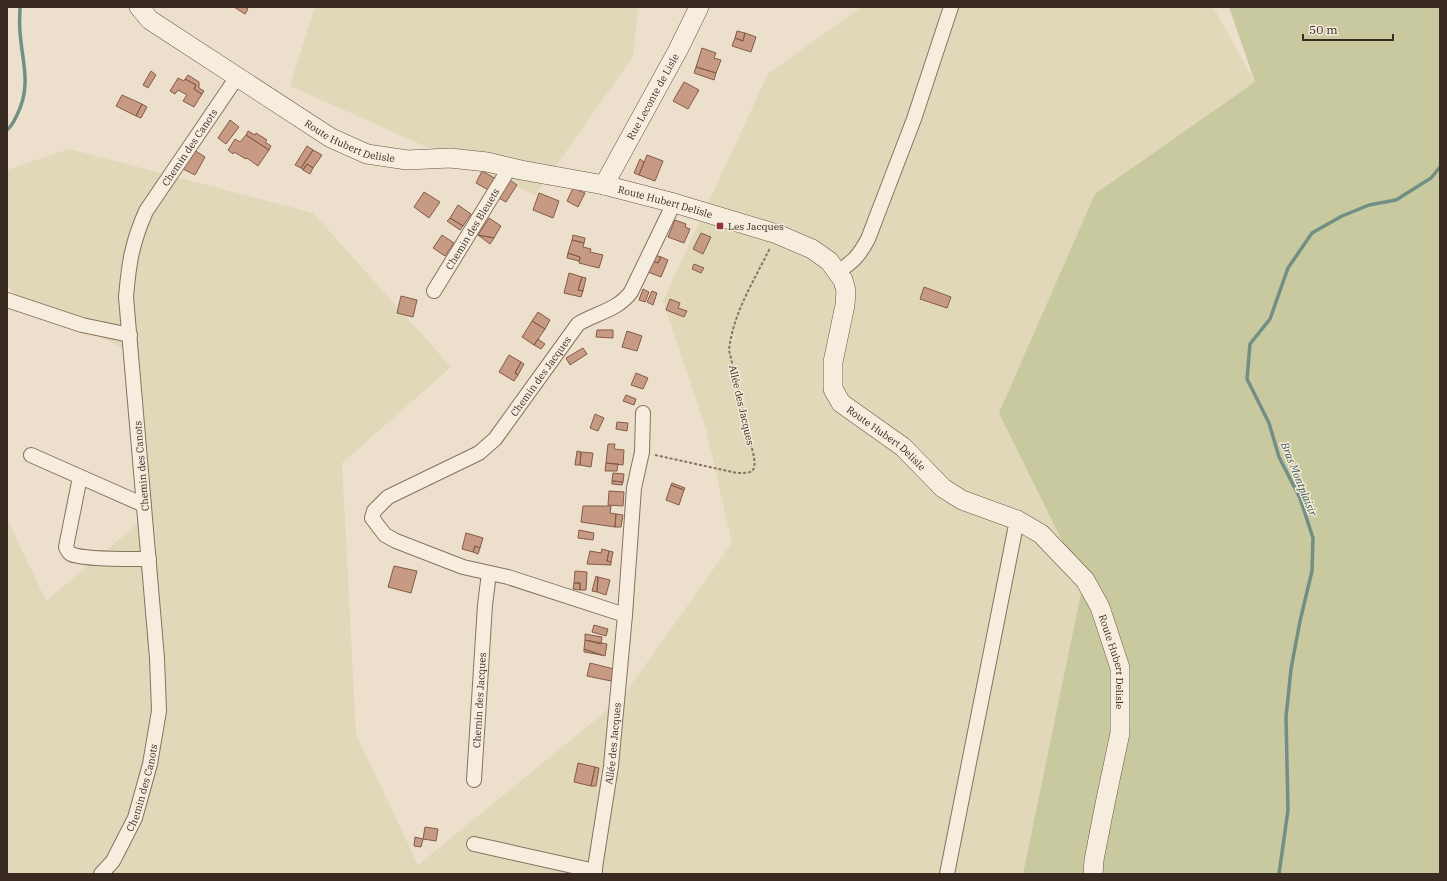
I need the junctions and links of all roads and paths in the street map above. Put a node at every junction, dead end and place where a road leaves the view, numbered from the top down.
1 (139, 7) edge
2 (699, 7) edge
3 (952, 7) edge
4 (237, 77) junction
5 (510, 167) junction
6 (604, 185) junction
7 (674, 203) junction
8 (777, 234) junction
9 (838, 271) junction
10 (434, 291) dead end
11 (7, 300) edge
12 (130, 335) junction
13 (643, 413) dead end
14 (642, 452) junction
15 (31, 455) dead end
16 (80, 477) junction
17 (144, 506) junction
18 (1017, 520) junction
19 (149, 559) junction
20 (490, 573) junction
21 (625, 616) junction
22 (474, 780) dead end
23 (474, 844) dead end
24 (594, 873) edge
25 (101, 874) edge
26 (946, 874) edge
27 (1093, 874) edge

1 - 4 main road, Route Hubert Delisle
2 - 6 main road, Rue Leconte de Lisle
3 - 9 street
4 - 5 main road, Route Hubert Delisle
4 - 12 street, Chemin des Canots
5 - 6 main road, Route Hubert Delisle
5 - 10 street, Chemin des Bleuets
6 - 7 main road, Route Hubert Delisle
7 - 8 main road, Route Hubert Delisle
7 - 20 street, Chemin des Jacques
8 - 9 main road, Route Hubert Delisle
8 - 14 path, Allée des Jacques
9 - 18 main road, Route Hubert Delisle
11 - 12 street
12 - 17 street, Chemin des Canots
13 - 14 street, Allée des Jacques
14 - 21 street, Allée des Jacques
15 - 16 street
16 - 17 street
16 - 19 street
17 - 19 street, Chemin des Canots
18 - 26 street
18 - 27 main road, Route Hubert Delisle
19 - 25 street, Chemin des Canots
20 - 21 street
20 - 22 street, Chemin des Jacques
21 - 24 street, Allée des Jacques
23 - 24 street, Allée des Jacques

